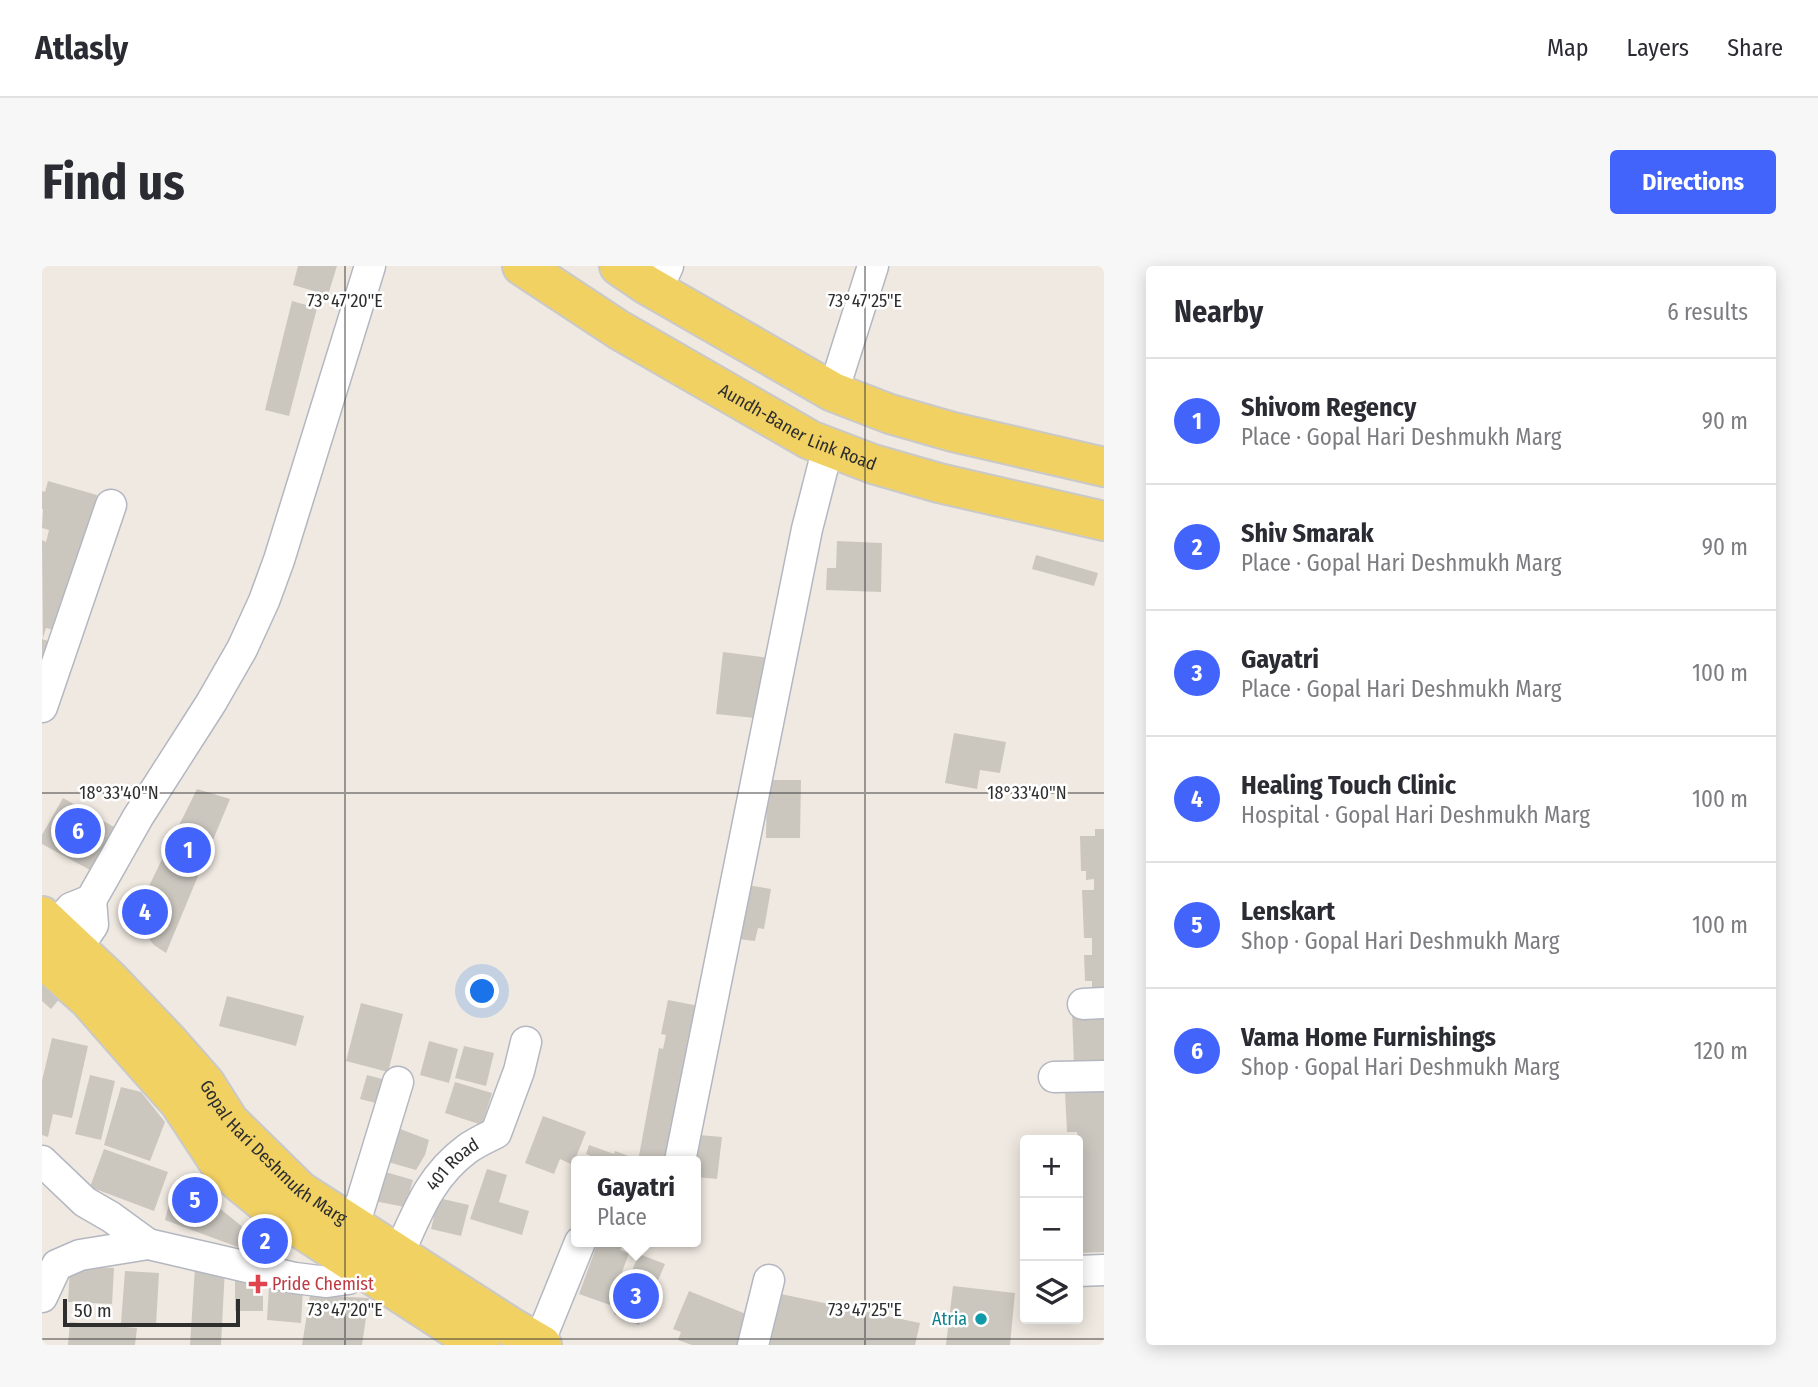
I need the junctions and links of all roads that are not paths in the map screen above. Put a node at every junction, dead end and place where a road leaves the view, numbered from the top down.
1 (370, 266) edge
2 (522, 266) edge
3 (619, 266) edge
4 (873, 266) edge
5 (663, 278) edge
6 (833, 392) junction
7 (828, 447) junction
8 (1104, 467) edge
9 (111, 505) dead end
10 (1104, 521) edge
11 (42, 708) edge
12 (53, 945) edge
13 (526, 1042) dead end
14 (1104, 1076) edge
15 (1054, 1077) dead end
16 (398, 1082) dead end
17 (681, 1156) edge
18 (42, 1161) edge
19 (148, 1244) junction
20 (371, 1246) junction
21 (578, 1247) edge
22 (1104, 1270) edge
23 (1083, 1271) edge
24 (769, 1280) dead end
25 (42, 1297) edge
26 (541, 1344) edge
27 (480, 1345) edge
28 (753, 1345) edge

1 - 12 street
2 - 7 main road, Aundh-Baner Link Road
3 - 5 main road
4 - 6 street
5 - 6 main road
6 - 8 main road
7 - 10 main road, Aundh-Baner Link Road
7 - 17 street
9 - 11 street
12 - 20 main road, Gopal Hari Deshmukh Marg
13 - 20 street, 401 Road
14 - 15 street
16 - 20 street
18 - 19 street
19 - 20 street
19 - 25 street
20 - 26 main road, Gopal Hari Deshmukh Marg
20 - 27 main road, Gopal Hari Deshmukh Marg
21 - 26 street
22 - 23 street
24 - 28 street

